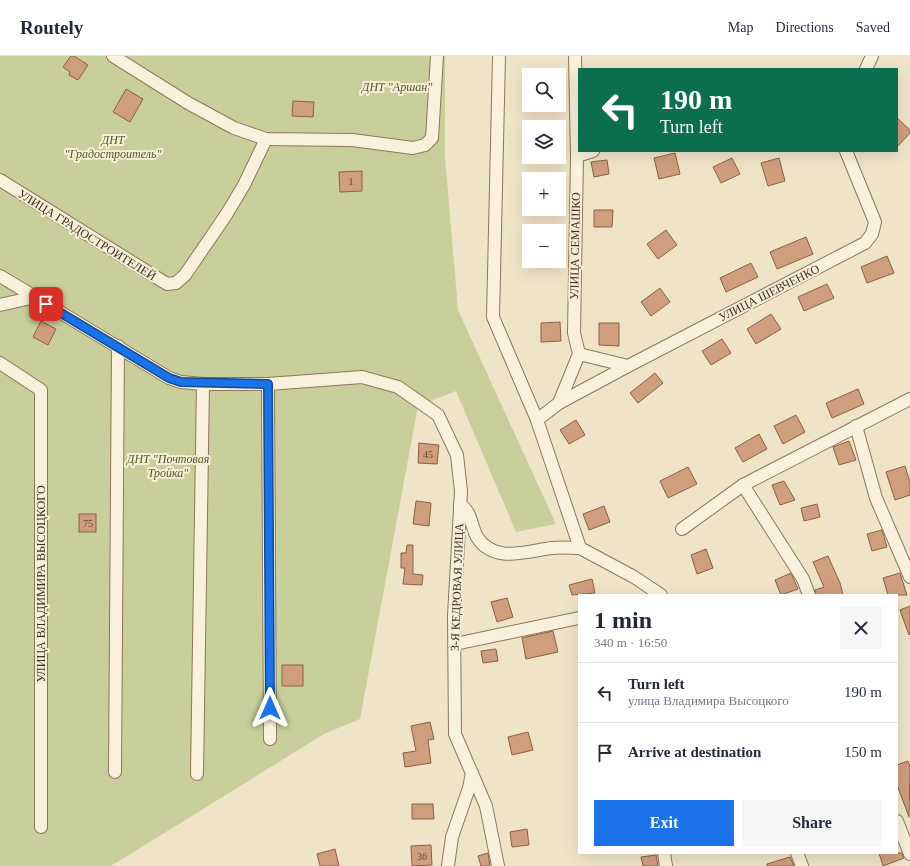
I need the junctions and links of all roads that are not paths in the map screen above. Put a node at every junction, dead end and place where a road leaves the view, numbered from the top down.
1 (113, 56) edge
2 (438, 56) edge
3 (499, 56) edge
4 (576, 56) edge
5 (872, 56) edge
6 (866, 68) edge
7 (266, 139) junction
8 (590, 152) edge
9 (846, 152) edge
10 (577, 156) junction
11 (0, 180) edge
12 (0, 276) edge
13 (34, 296) junction
14 (0, 305) edge
15 (118, 346) junction
16 (579, 354) junction
17 (0, 363) edge
18 (628, 366) junction
19 (203, 384) junction
20 (268, 384) junction
21 (910, 399) edge
22 (559, 403) junction
23 (537, 420) junction
24 (856, 426) junction
25 (743, 484) junction
26 (460, 505) junction
27 (682, 529) dead end
28 (580, 548) junction
29 (910, 577) edge
30 (660, 594) edge
31 (809, 594) edge
32 (578, 618) edge
33 (455, 644) junction
34 (270, 739) dead end
35 (115, 772) dead end
36 (472, 772) junction
37 (197, 774) dead end
38 (898, 824) edge
39 (41, 827) dead end
40 (664, 854) edge
41 (797, 854) edge
42 (910, 854) edge
43 (448, 866) edge
44 (498, 866) edge
45 (666, 866) edge
46 (802, 866) edge

1 - 7 street
2 - 7 street
3 - 23 street
4 - 10 street, УЛИЦА СЕМАШКО
5 - 6 street
7 - 11 street, УЛИЦА ГРАДОСТРОИТЕЛЕЙ
8 - 10 street
9 - 18 street, УЛИЦА ШЕВЧЕНКО
10 - 16 street, УЛИЦА СЕМАШКО
12 - 13 street
13 - 14 street
13 - 15 street
15 - 19 street
15 - 35 street
16 - 18 street
16 - 22 street
17 - 39 street, УЛИЦА ВЛАДИМИРА ВЫСОЦКОГО
18 - 22 street, УЛИЦА ШЕВЧЕНКО
19 - 20 street
19 - 37 street
20 - 26 street, 3-Я КЕДРОВАЯ УЛИЦА
20 - 34 street
21 - 24 street
22 - 23 street
23 - 28 street
24 - 25 street
24 - 29 street
25 - 27 street
25 - 31 street
26 - 28 street
26 - 33 street, 3-Я КЕДРОВАЯ УЛИЦА
28 - 30 street
32 - 33 street
33 - 36 street, 3-Я КЕДРОВАЯ УЛИЦА
36 - 43 street
36 - 44 street
38 - 42 street
40 - 45 street
41 - 46 street

